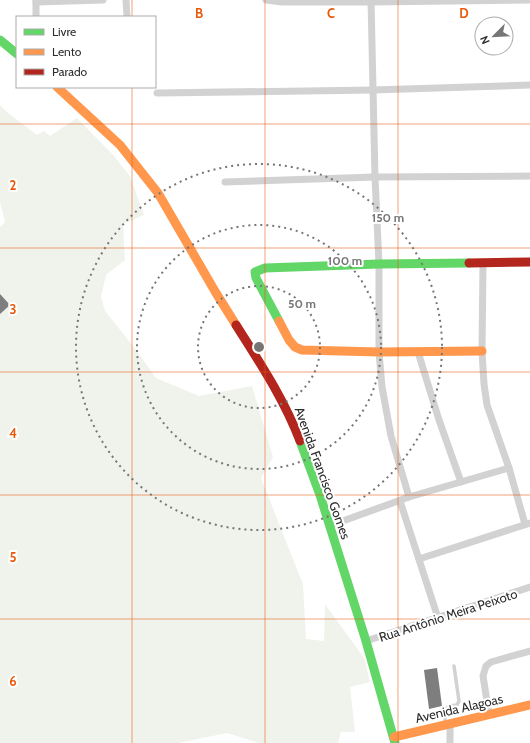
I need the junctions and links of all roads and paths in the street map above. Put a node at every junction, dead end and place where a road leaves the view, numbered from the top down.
1 (103, 0) edge
2 (126, 0) edge
3 (266, 0) edge
4 (530, 0) edge
5 (36, 1) edge
6 (371, 1) edge
7 (36, 16) edge
8 (127, 16) edge
9 (0, 40) edge
10 (16, 53) edge
11 (530, 85) edge
12 (58, 88) edge
13 (373, 90) junction
14 (157, 93) dead end
15 (530, 176) edge
16 (375, 177) junction
17 (225, 182) dead end
18 (530, 262) edge
19 (483, 263) junction
20 (379, 264) junction
21 (482, 351) junction
22 (379, 352) junction
23 (418, 352) junction
24 (508, 468) junction
25 (461, 482) junction
26 (409, 497) junction
27 (400, 501) junction
28 (528, 524) edge
29 (329, 526) junction
30 (419, 559) junction
31 (530, 588) edge
32 (438, 618) junction
33 (366, 642) junction
34 (530, 651) edge
35 (454, 666) dead end
36 (530, 705) edge
37 (490, 714) junction
38 (448, 725) junction
39 (394, 740) edge
40 (450, 743) edge

1 - 5 street
2 - 8 street
3 - 6 street
4 - 6 street
5 - 7 street
6 - 13 street
9 - 10 main road
11 - 13 street
12 - 29 main road, Avenida Francisco Gomes
13 - 14 street
13 - 16 street
15 - 16 street
16 - 17 street
16 - 20 street
18 - 19 main road
19 - 20 main road
19 - 21 street
20 - 22 street
20 - 22 main road
21 - 23 main road
21 - 24 street
22 - 23 main road
22 - 26 street
23 - 25 street
24 - 25 street
24 - 28 street
25 - 26 street
26 - 27 street
27 - 29 street
27 - 30 street
28 - 30 street
29 - 33 main road, Avenida Francisco Gomes
30 - 32 street
31 - 32 street, Rua Antônio Meira Peixoto
32 - 33 street, Rua Antônio Meira Peixoto
33 - 39 main road, Avenida Francisco Gomes
34 - 37 street
35 - 38 lane
36 - 37 main road, Avenida Alagoas
37 - 38 main road, Avenida Alagoas
38 - 39 main road, Avenida Alagoas
38 - 40 street

